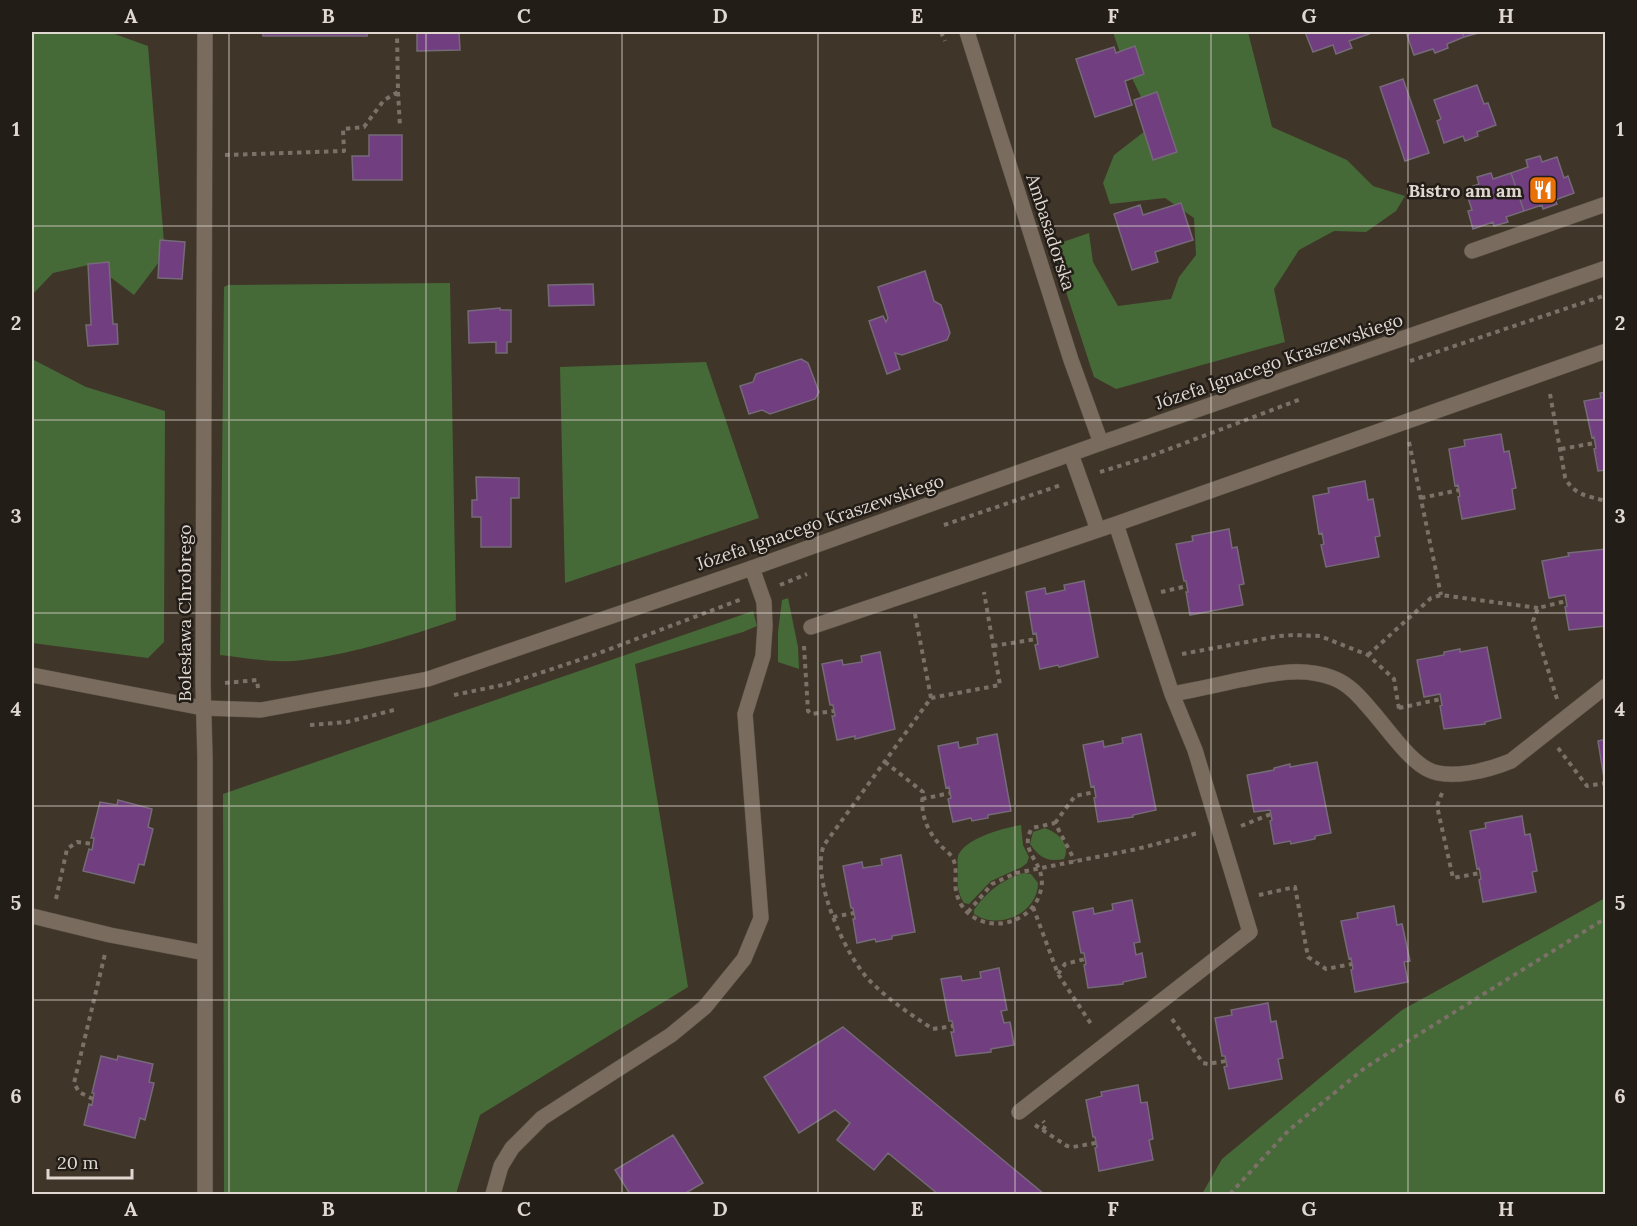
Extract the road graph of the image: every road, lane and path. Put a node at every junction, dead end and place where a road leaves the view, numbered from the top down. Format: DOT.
graph roads {
  1 [pos="205,32"];
  2 [pos="397,32"];
  3 [pos="967,32"];
  4 [pos="398,92"];
  5 [pos="400,127"];
  6 [pos="205,156"];
  7 [pos="1604,208"];
  8 [pos="1472,251"];
  9 [pos="1605,268"];
  10 [pos="1605,351"];
  11 [pos="1548,383"];
  12 [pos="1407,432"];
  13 [pos="1101,443"];
  14 [pos="1595,443"];
  15 [pos="1562,449"];
  16 [pos="1071,454"];
  17 [pos="1459,490"];
  18 [pos="1421,498"];
  19 [pos="1605,501"];
  20 [pos="1116,524"];
  21 [pos="1098,530"];
  22 [pos="752,567"];
  23 [pos="982,582"];
  24 [pos="1187,586"];
  25 [pos="1152,594"];
  26 [pos="1442,595"];
  27 [pos="1566,601"];
  28 [pos="913,606"];
  29 [pos="1538,608"];
  30 [pos="811,627"];
  31 [pos="1037,639"];
  32 [pos="810,643"];
  33 [pos="993,646"];
  34 [pos="1179,654"];
  35 [pos="1368,656"];
  36 [pos="32,675"];
  37 [pos="1605,686"];
  38 [pos="1172,694"];
  39 [pos="931,698"];
  40 [pos="1441,699"];
  41 [pos="203,708"];
  42 [pos="1399,708"];
  43 [pos="1559,708"];
  44 [pos="834,711"];
  45 [pos="1395,715"];
  46 [pos="1555,744"];
  47 [pos="885,762"];
  48 [pos="1605,783"];
  49 [pos="1443,786"];
  50 [pos="1095,792"];
  51 [pos="950,793"];
  52 [pos="922,799"];
  53 [pos="1271,814"];
  54 [pos="1055,823"];
  55 [pos="1219,827"];
  56 [pos="1239,828"];
  57 [pos="93,844"];
  58 [pos="1075,861"];
  59 [pos="1039,868"];
  60 [pos="1480,873"];
  61 [pos="1258,895"];
  62 [pos="1032,907"];
  63 [pos="968,912"];
  64 [pos="854,913"];
  65 [pos="32,916"];
  66 [pos="833,917"];
  67 [pos="1605,918"];
  68 [pos="51,921"];
  69 [pos="110,936"];
  70 [pos="205,953"];
  71 [pos="1085,959"];
  72 [pos="1352,964"];
  73 [pos="1058,975"];
  74 [pos="1171,1017"];
  75 [pos="952,1026"];
  76 [pos="1106,1045"];
  77 [pos="1226,1061"];
  78 [pos="93,1099"];
  79 [pos="1019,1112"];
  80 [pos="1096,1143"];
  81 [pos="205,1194"];
  82 [pos="493,1194"];
  83 [pos="1230,1194"];
  1 -- 6 [label="street, Bolesława Chrobrego"];
  2 -- 4 [label="path"];
  3 -- 13 [label="street, Ambasadorska"];
  4 -- 5 [label="path"];
  4 -- 6 [label="path"];
  6 -- 41 [label="street, Bolesława Chrobrego"];
  7 -- 8 [label="street"];
  9 -- 13 [label="street, Józefa Ignacego Kraszewskiego"];
  10 -- 20 [label="street"];
  11 -- 15 [label="path"];
  12 -- 18 [label="path"];
  13 -- 16 [label="street, Józefa Ignacego Kraszewskiego"];
  14 -- 15 [label="path"];
  15 -- 19 [label="path"];
  16 -- 21 [label="street"];
  16 -- 22 [label="street, Józefa Ignacego Kraszewskiego"];
  17 -- 18 [label="path"];
  18 -- 26 [label="path"];
  20 -- 21 [label="street"];
  20 -- 38 [label="street"];
  21 -- 30 [label="street"];
  22 -- 41 [label="street, Józefa Ignacego Kraszewskiego"];
  22 -- 82 [label="street"];
  23 -- 33 [label="path"];
  24 -- 25 [label="path"];
  26 -- 29 [label="path"];
  26 -- 35 [label="path"];
  27 -- 29 [label="path"];
  28 -- 39 [label="path"];
  29 -- 43 [label="path"];
  31 -- 33 [label="path"];
  32 -- 44 [label="path"];
  33 -- 39 [label="path"];
  34 -- 35 [label="path"];
  35 -- 42 [label="path"];
  36 -- 41 [label="street, Józefa Ignacego Kraszewskiego"];
  37 -- 38 [label="street"];
  38 -- 55 [label="street"];
  39 -- 47 [label="path"];
  40 -- 42 [label="path"];
  41 -- 70 [label="street, Bolesława Chrobrego"];
  42 -- 45 [label="path"];
  46 -- 48 [label="path"];
  47 -- 52 [label="path"];
  47 -- 66 [label="path"];
  49 -- 60 [label="path"];
  50 -- 54 [label="path"];
  51 -- 52 [label="path"];
  52 -- 63 [label="path"];
  53 -- 56 [label="path"];
  54 -- 58 [label="path"];
  54 -- 59 [label="path"];
  55 -- 58 [label="path"];
  55 -- 76 [label="street"];
  57 -- 68 [label="path"];
  58 -- 59 [label="path"];
  59 -- 62 [label="path"];
  59 -- 63 [label="path"];
  61 -- 72 [label="path"];
  62 -- 63 [label="path"];
  62 -- 73 [label="path"];
  64 -- 66 [label="path"];
  65 -- 68 [label="street"];
  66 -- 75 [label="path"];
  67 -- 83 [label="path"];
  68 -- 69 [label="street"];
  69 -- 70 [label="street"];
  69 -- 78 [label="path"];
  70 -- 81 [label="street, Bolesława Chrobrego"];
  71 -- 73 [label="path"];
  73 -- 76 [label="path"];
  74 -- 77 [label="path"];
  76 -- 79 [label="street"];
  79 -- 80 [label="path"];
}
